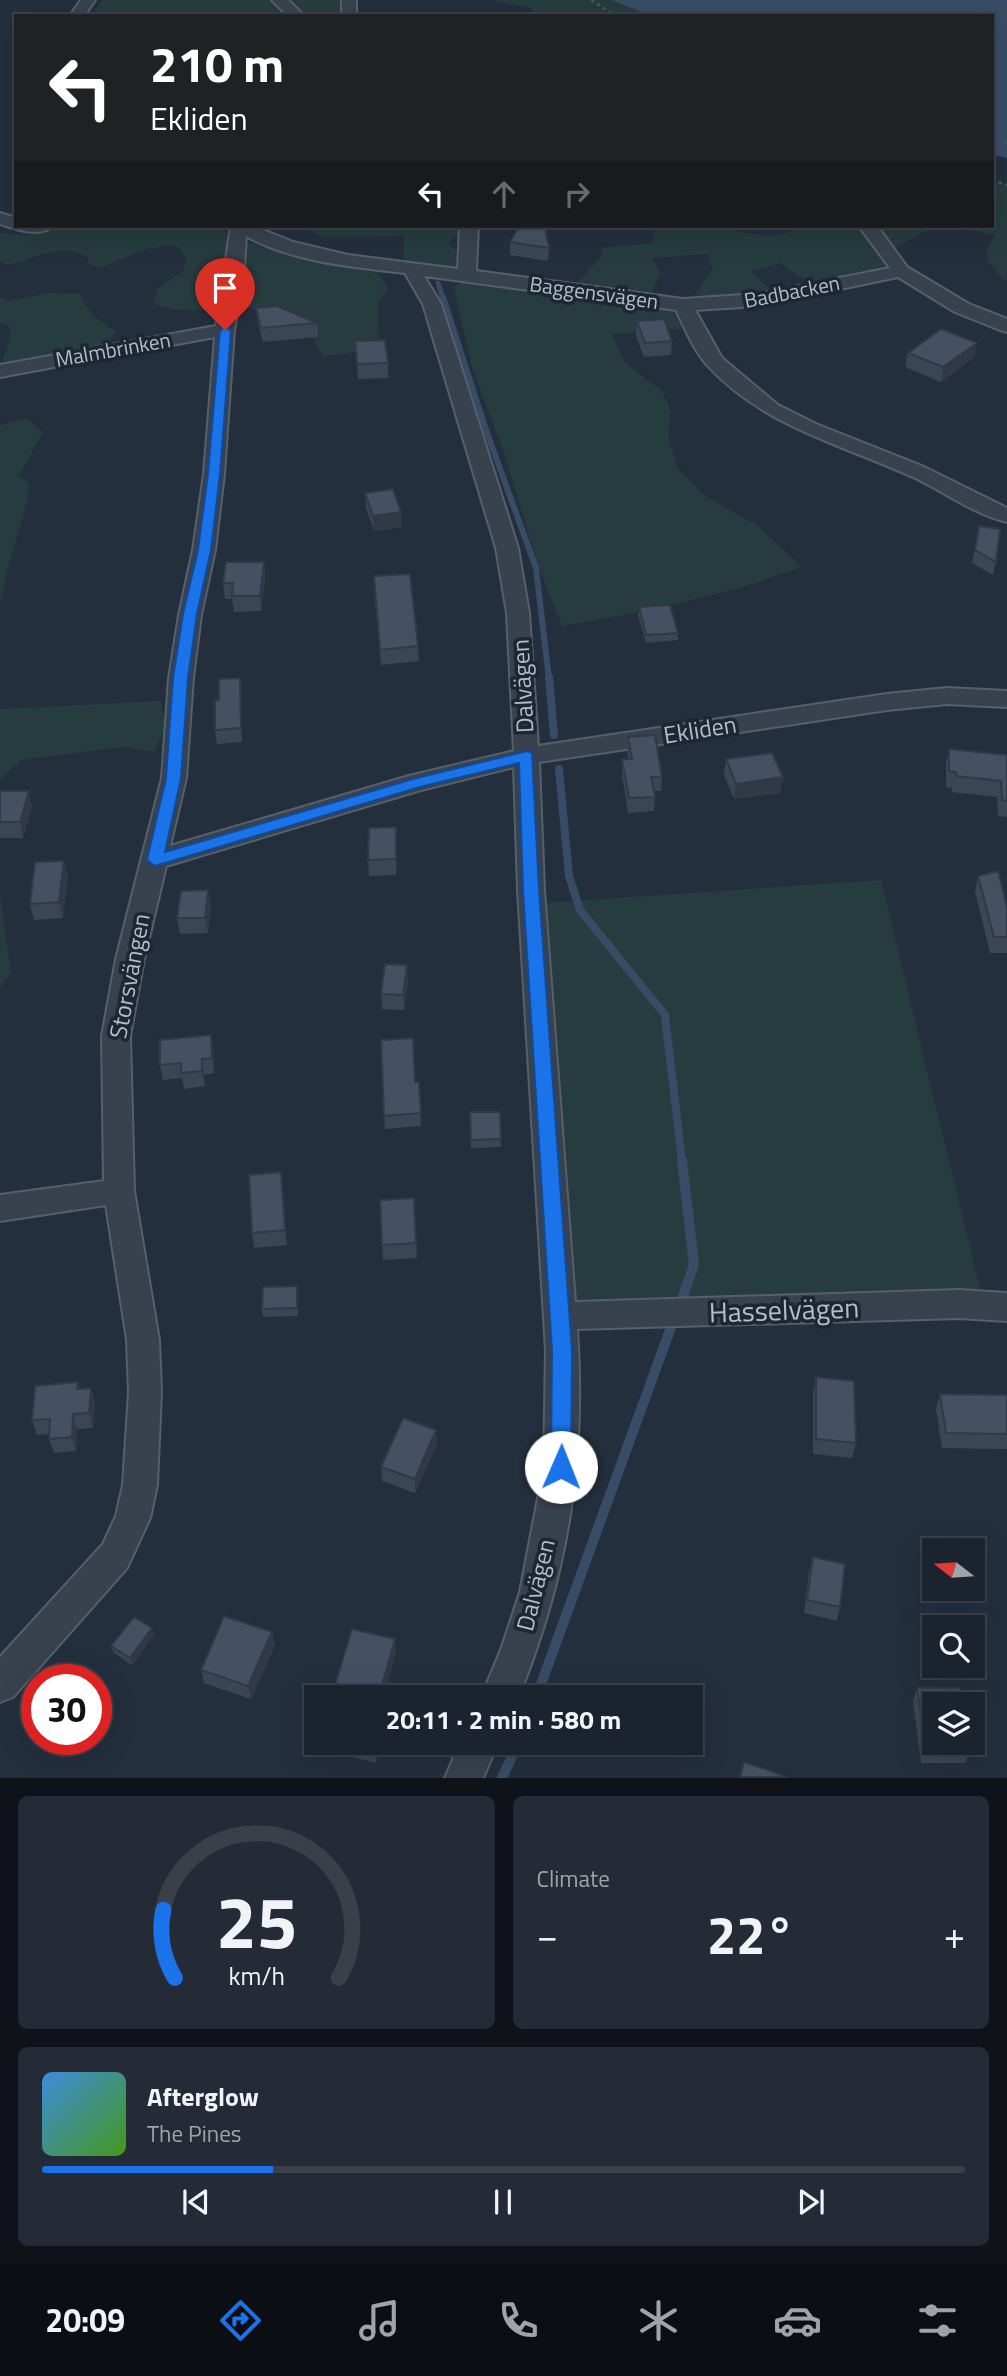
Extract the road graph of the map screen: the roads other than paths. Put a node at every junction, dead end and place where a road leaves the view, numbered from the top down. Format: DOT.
graph roads {
  1 [pos="279,0"];
  2 [pos="295,14"];
  3 [pos="240,228"];
  4 [pos="244,228"];
  5 [pos="469,228"];
  6 [pos="869,228"];
  7 [pos="412,270"];
  8 [pos="901,271"];
  9 [pos="466,275"];
  10 [pos="682,305"];
  11 [pos="1007,326"];
  12 [pos="225,330"];
  13 [pos="0,371"];
  14 [pos="1007,516"];
  15 [pos="1007,699"];
  16 [pos="527,756"];
  17 [pos="155,860"];
  18 [pos="119,1191"];
  19 [pos="0,1208"];
  20 [pos="1007,1307"];
  21 [pos="560,1316"];
  22 [pos="0,1684"];
  23 [pos="504,1685"];
  24 [pos="474,1755"];
  25 [pos="464,1777"];
  1 -- 2 [label="street"];
  3 -- 12 [label="street, Storsvängen"];
  4 -- 7 [label="street, Baggensvägen"];
  5 -- 9 [label="street"];
  6 -- 8 [label="street"];
  7 -- 9 [label="street, Baggensvägen"];
  7 -- 16 [label="street, Dalvägen"];
  8 -- 10 [label="street, Badbacken"];
  8 -- 11 [label="street"];
  9 -- 10 [label="street, Baggensvägen"];
  10 -- 14 [label="street, Baggensvägen"];
  12 -- 13 [label="street, Malmbrinken"];
  12 -- 17 [label="street, Storsvängen"];
  15 -- 16 [label="street, Ekliden"];
  16 -- 17 [label="street, Ekliden"];
  16 -- 21 [label="street, Dalvägen"];
  17 -- 18 [label="street, Storsvängen"];
  18 -- 19 [label="street"];
  18 -- 22 [label="street, Storsvängen"];
  20 -- 21 [label="street, Hasselvägen"];
  21 -- 23 [label="street, Dalvägen"];
  24 -- 25 [label="street"];
}
